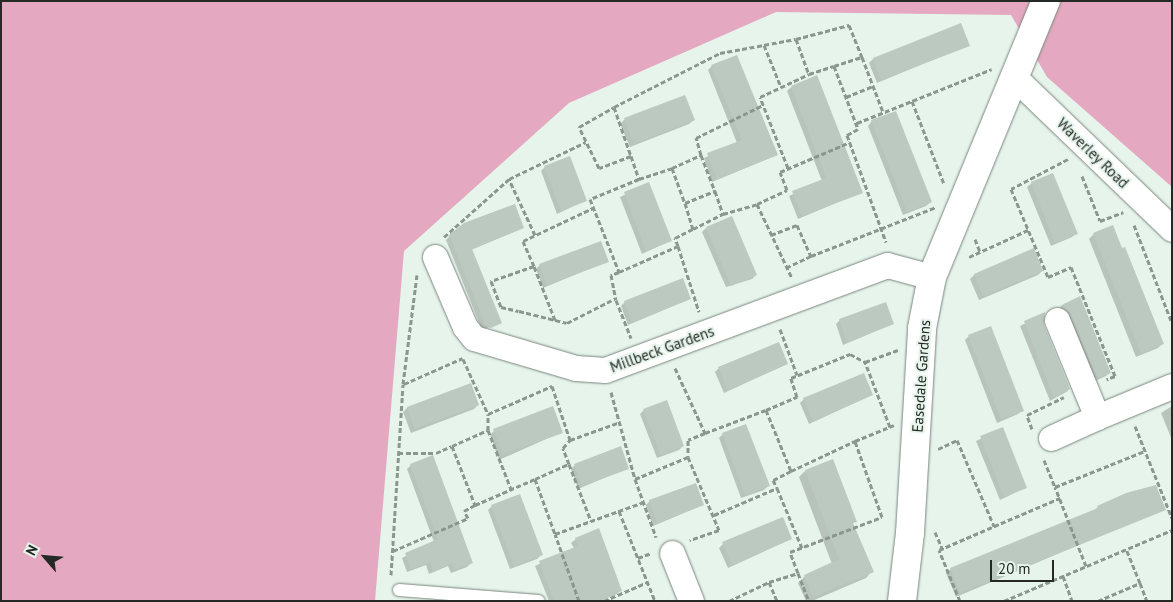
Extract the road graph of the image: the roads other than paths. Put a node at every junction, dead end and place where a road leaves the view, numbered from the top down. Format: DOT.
graph roads {
  1 [pos="1046,1"];
  2 [pos="1019,67"];
  3 [pos="1172,229"];
  4 [pos="427,262"];
  5 [pos="932,277"];
  6 [pos="1057,320"];
  7 [pos="1172,386"];
  8 [pos="1097,417"];
  9 [pos="1043,437"];
  10 [pos="672,550"];
  11 [pos="399,590"];
  12 [pos="539,601"];
  13 [pos="691,601"];
  14 [pos="902,601"];
  1 -- 2 [label="street, Easedale Gardens"];
  2 -- 3 [label="street, Waverley Road"];
  2 -- 5 [label="street, Easedale Gardens"];
  4 -- 5 [label="street, Millbeck Gardens"];
  5 -- 14 [label="street, Easedale Gardens"];
  6 -- 8 [label="street"];
  7 -- 8 [label="street"];
  8 -- 9 [label="street"];
  10 -- 13 [label="street"];
  11 -- 12 [label="lane"];
}
